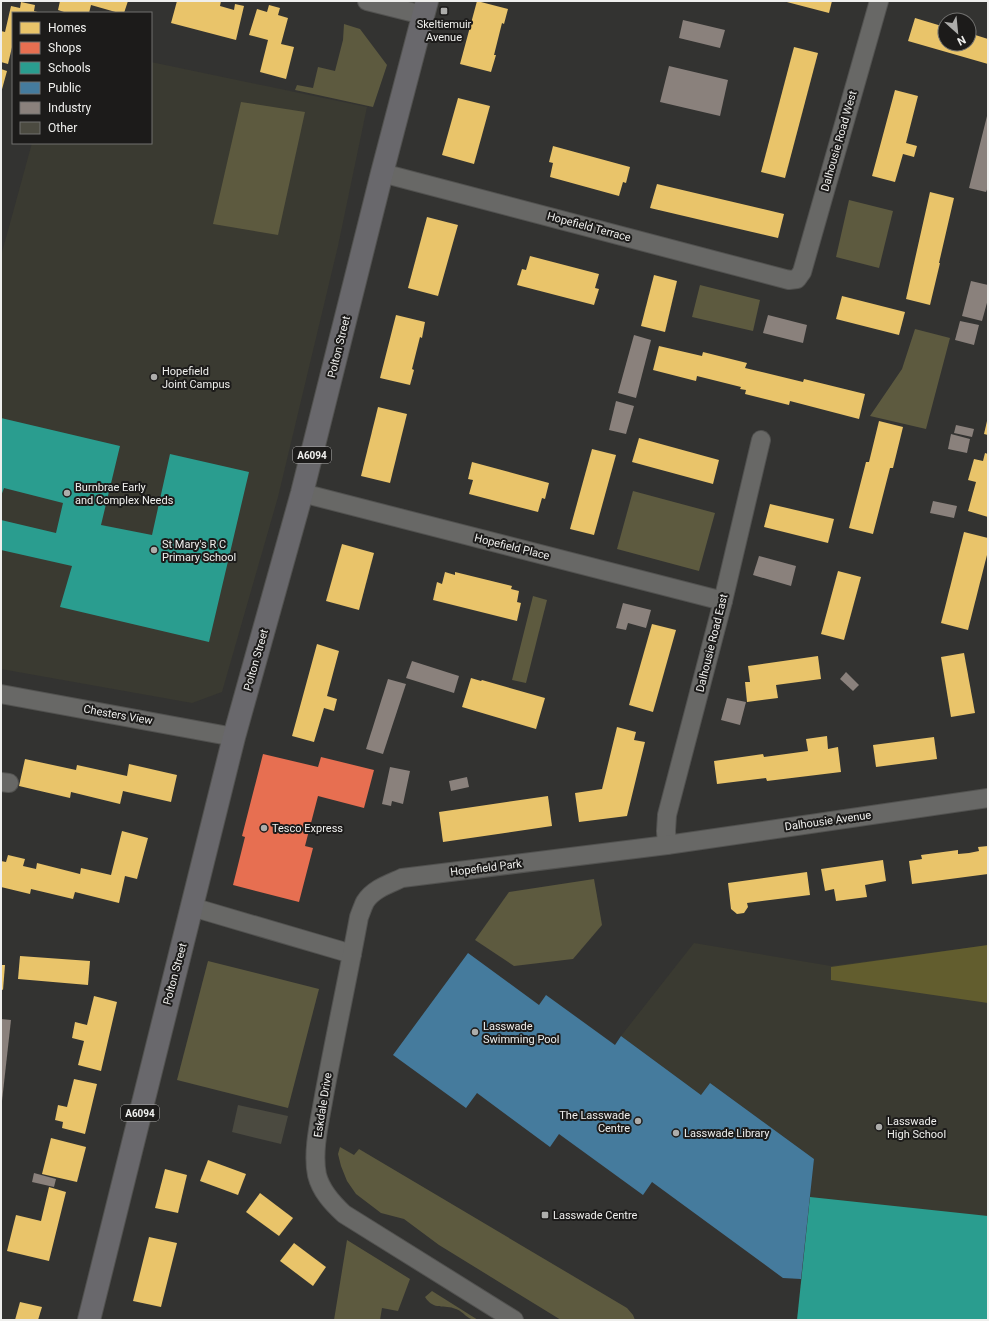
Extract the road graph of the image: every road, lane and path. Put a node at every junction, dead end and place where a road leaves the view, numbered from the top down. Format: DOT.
graph roads {
  1 [pos="368,1"];
  2 [pos="879,1"];
  3 [pos="425,8"];
  4 [pos="382,173"];
  5 [pos="797,279"];
  6 [pos="761,440"];
  7 [pos="302,493"];
  8 [pos="723,601"];
  9 [pos="1,694"];
  10 [pos="234,737"];
  11 [pos="988,798"];
  12 [pos="667,845"];
  13 [pos="192,907"];
  14 [pos="352,954"];
  15 [pos="89,1320"];
  16 [pos="514,1320"];
  1 -- 3 [label="street"];
  2 -- 5 [label="street, Dalhousie Road West"];
  3 -- 4 [label="main road, Polton Street / A6094"];
  4 -- 5 [label="street, Hopefield Terrace"];
  4 -- 7 [label="main road, Polton Street / A6094"];
  6 -- 8 [label="street, Dalhousie Road East"];
  7 -- 8 [label="street, Hopefield Place"];
  7 -- 10 [label="main road, Polton Street / A6094"];
  8 -- 12 [label="street, Dalhousie Road East"];
  9 -- 10 [label="street, Chesters View"];
  10 -- 13 [label="main road, Polton Street / A6094"];
  11 -- 12 [label="street, Dalhousie Avenue"];
  12 -- 14 [label="street, Hopefield Park"];
  13 -- 14 [label="street"];
  13 -- 15 [label="main road, Polton Street / A6094"];
  14 -- 16 [label="street, Eskdale Drive"];
}
